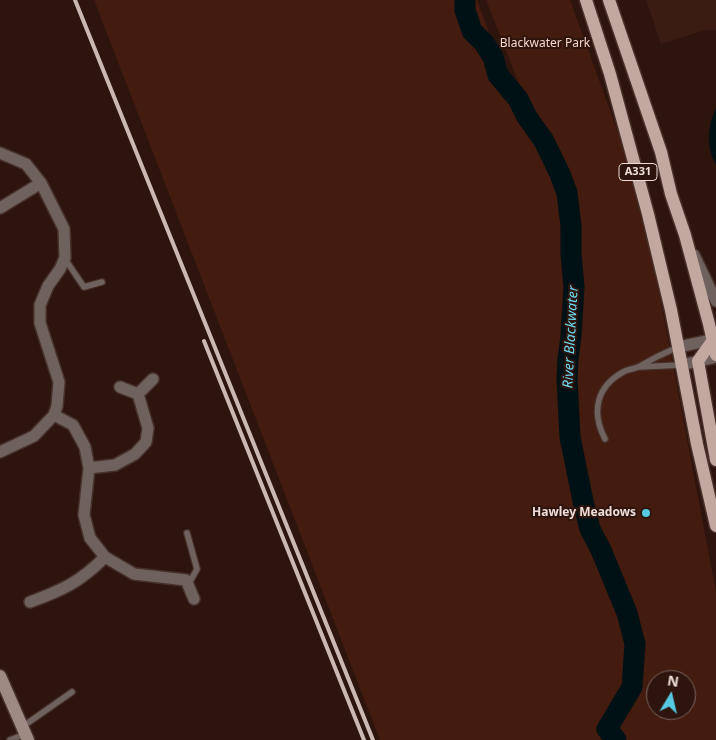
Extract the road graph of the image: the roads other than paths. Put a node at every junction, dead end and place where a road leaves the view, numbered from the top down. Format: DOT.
graph roads {
  1 [pos="586,0"];
  2 [pos="609,0"];
  3 [pos="0,153"];
  4 [pos="41,183"];
  5 [pos="0,208"];
  6 [pos="685,235"];
  7 [pos="65,258"];
  8 [pos="102,282"];
  9 [pos="716,302"];
  10 [pos="714,339"];
  11 [pos="678,347"];
  12 [pos="716,356"];
  13 [pos="698,361"];
  14 [pos="682,365"];
  15 [pos="638,367"];
  16 [pos="153,379"];
  17 [pos="120,387"];
  18 [pos="138,394"];
  19 [pos="54,415"];
  20 [pos="605,440"];
  21 [pos="0,452"];
  22 [pos="716,460"];
  23 [pos="89,468"];
  24 [pos="716,526"];
  25 [pos="187,532"];
  26 [pos="105,557"];
  27 [pos="186,580"];
  28 [pos="194,599"];
  29 [pos="30,602"];
  30 [pos="0,676"];
  31 [pos="72,692"];
  32 [pos="25,734"];
  33 [pos="10,740"];
  1 -- 11 [label="main road, A331"];
  2 -- 6 [label="main road, A331"];
  3 -- 4 [label="street"];
  4 -- 5 [label="street"];
  4 -- 7 [label="street"];
  6 -- 9 [label="street"];
  6 -- 10 [label="main road, A331"];
  7 -- 8 [label="lane"];
  7 -- 19 [label="street"];
  10 -- 11 [label="street"];
  10 -- 12 [label="main road, A331"];
  10 -- 13 [label="main road"];
  11 -- 14 [label="main road, A331"];
  11 -- 15 [label="lane"];
  12 -- 13 [label="street"];
  13 -- 14 [label="street"];
  13 -- 22 [label="main road"];
  14 -- 15 [label="lane"];
  14 -- 24 [label="main road, A331"];
  15 -- 20 [label="lane"];
  16 -- 18 [label="street"];
  17 -- 18 [label="street"];
  18 -- 23 [label="street"];
  19 -- 21 [label="street"];
  19 -- 23 [label="street"];
  23 -- 26 [label="street"];
  25 -- 27 [label="lane"];
  26 -- 27 [label="street"];
  26 -- 29 [label="street"];
  27 -- 28 [label="street"];
  30 -- 32 [label="main road"];
  31 -- 32 [label="lane"];
  32 -- 33 [label="lane"];
}
